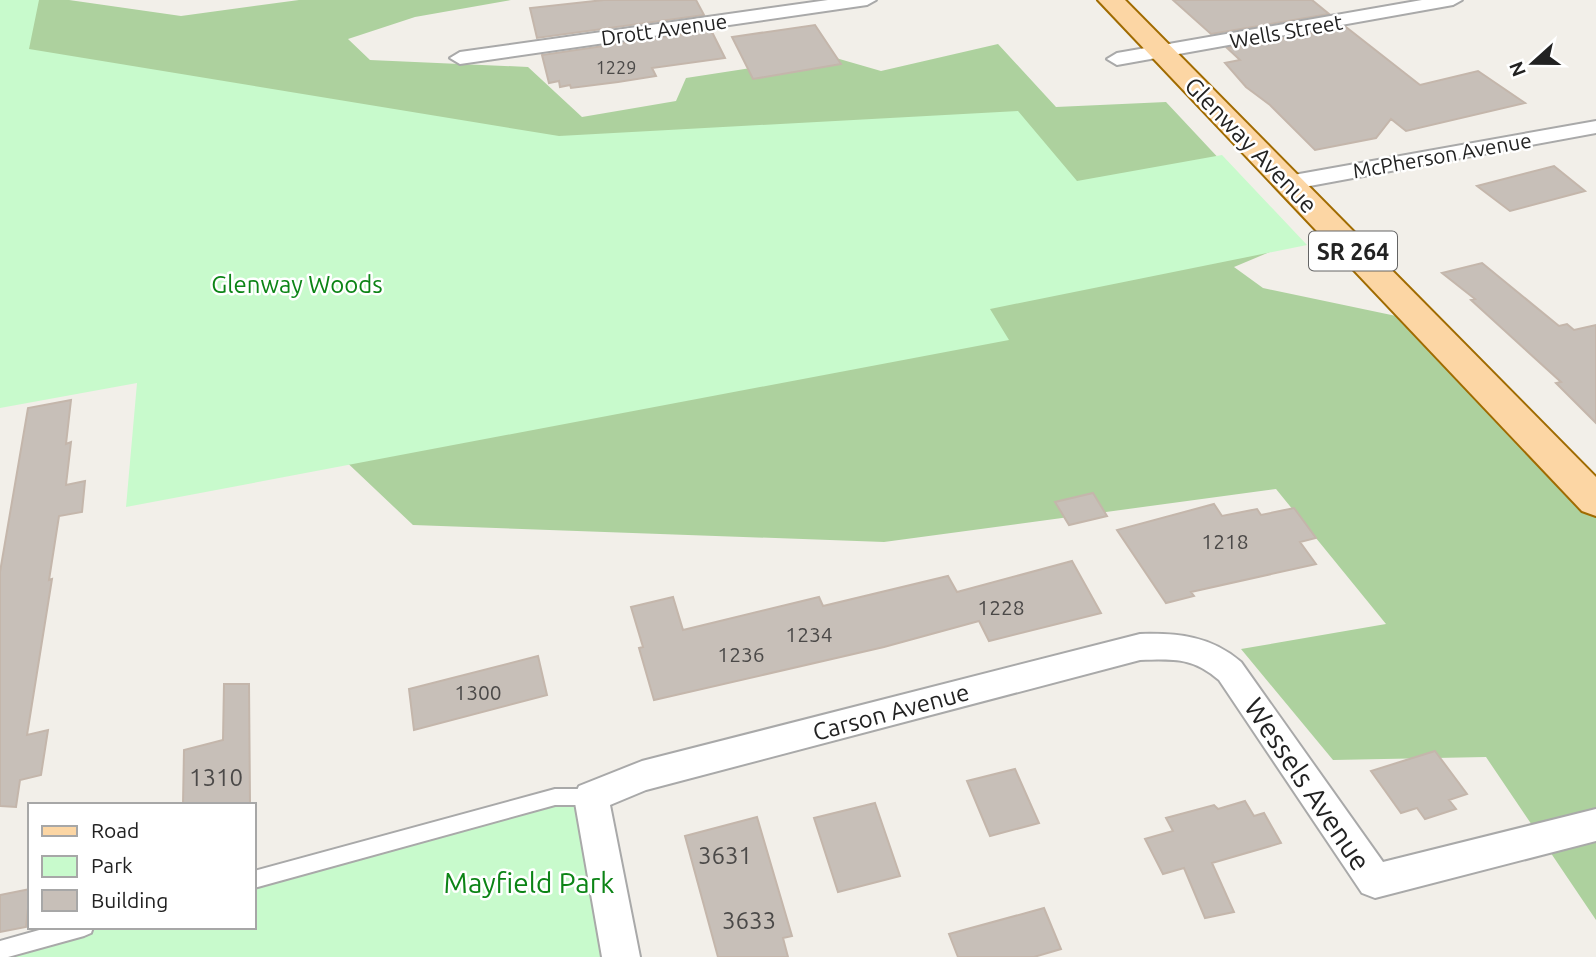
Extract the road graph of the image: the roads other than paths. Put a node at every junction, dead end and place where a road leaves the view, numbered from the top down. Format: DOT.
graph roads {
  1 [pos="867,0"];
  2 [pos="1111,0"];
  3 [pos="1453,0"];
  4 [pos="1163,52"];
  5 [pos="460,58"];
  6 [pos="1117,60"];
  7 [pos="1596,127"];
  8 [pos="1288,183"];
  9 [pos="1596,501"];
  10 [pos="1195,648"];
  11 [pos="591,797"];
  12 [pos="1596,825"];
  13 [pos="256,879"];
  14 [pos="77,929"];
  15 [pos="0,950"];
  16 [pos="621,957"];
  1 -- 5 [label="street, Drott Avenue"];
  2 -- 4 [label="main road, Glenway Avenue / SR 264"];
  3 -- 4 [label="street, Wells Street"];
  4 -- 6 [label="street, Wells Street"];
  4 -- 8 [label="main road, Glenway Avenue / SR 264"];
  7 -- 8 [label="street, McPherson Avenue"];
  8 -- 9 [label="main road, Glenway Avenue / SR 264"];
  10 -- 11 [label="street, Carson Avenue"];
  10 -- 12 [label="street, Wessels Avenue"];
  11 -- 13 [label="lane"];
  11 -- 16 [label="street"];
  14 -- 15 [label="lane"];
}
